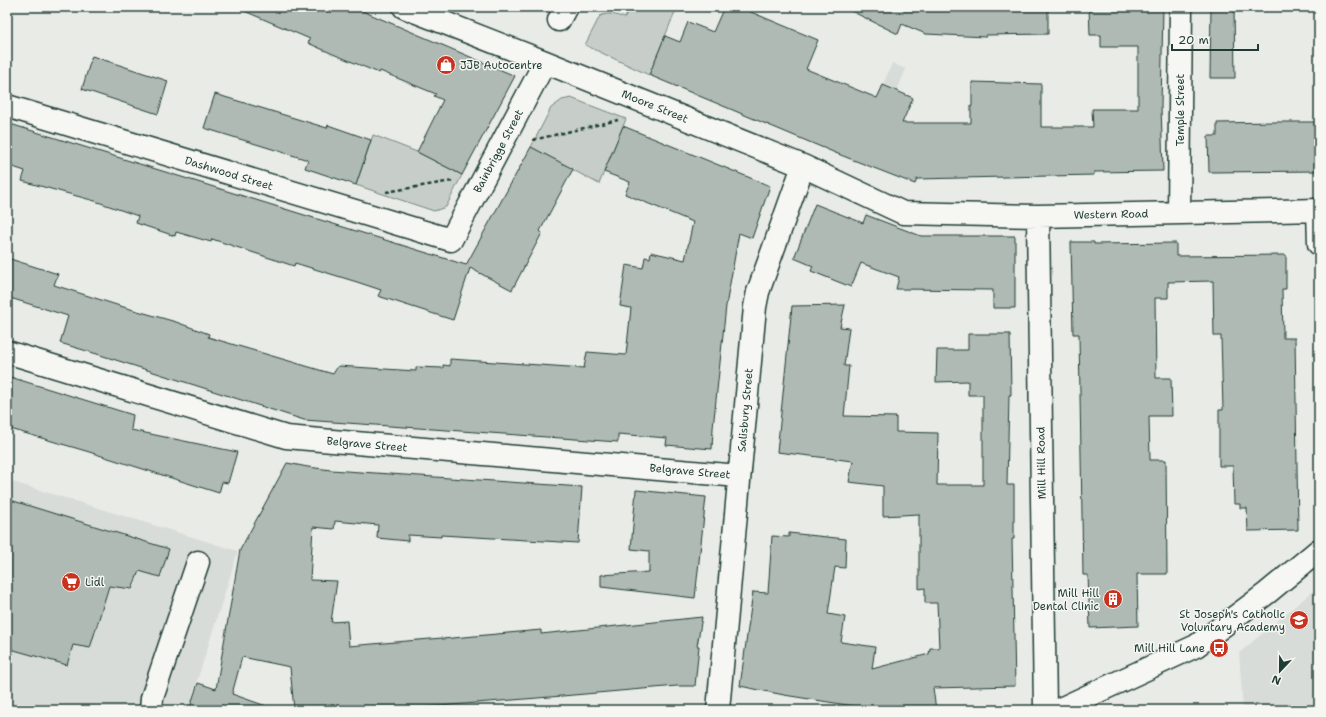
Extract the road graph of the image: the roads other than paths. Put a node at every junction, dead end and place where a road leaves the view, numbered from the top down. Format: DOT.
graph roads {
  1 [pos="404,7"];
  2 [pos="1181,7"];
  3 [pos="545,62"];
  4 [pos="7,106"];
  5 [pos="803,166"];
  6 [pos="1318,210"];
  7 [pos="903,213"];
  8 [pos="1179,213"];
  9 [pos="1038,216"];
  10 [pos="451,240"];
  11 [pos="1319,244"];
  12 [pos="7,352"];
  13 [pos="738,476"];
  14 [pos="1319,550"];
  15 [pos="198,562"];
  16 [pos="151,710"];
  17 [pos="718,710"];
  18 [pos="1044,710"];
  19 [pos="1058,710"];
  1 -- 3 [label="street, Moore Street"];
  2 -- 8 [label="street, Temple Street"];
  3 -- 5 [label="street, Moore Street"];
  3 -- 10 [label="street, Bainbrigge Street"];
  4 -- 10 [label="street, Dashwood Street"];
  5 -- 7 [label="street, Moore Street"];
  5 -- 13 [label="street, Salisbury Street"];
  6 -- 8 [label="street, Western Road"];
  6 -- 11 [label="street"];
  7 -- 9 [label="street, Western Road"];
  8 -- 9 [label="street, Western Road"];
  9 -- 18 [label="street, Mill Hill Road"];
  12 -- 13 [label="street, Belgrave Street"];
  13 -- 17 [label="street, Salisbury Street"];
  14 -- 19 [label="street"];
  15 -- 16 [label="street"];
}
